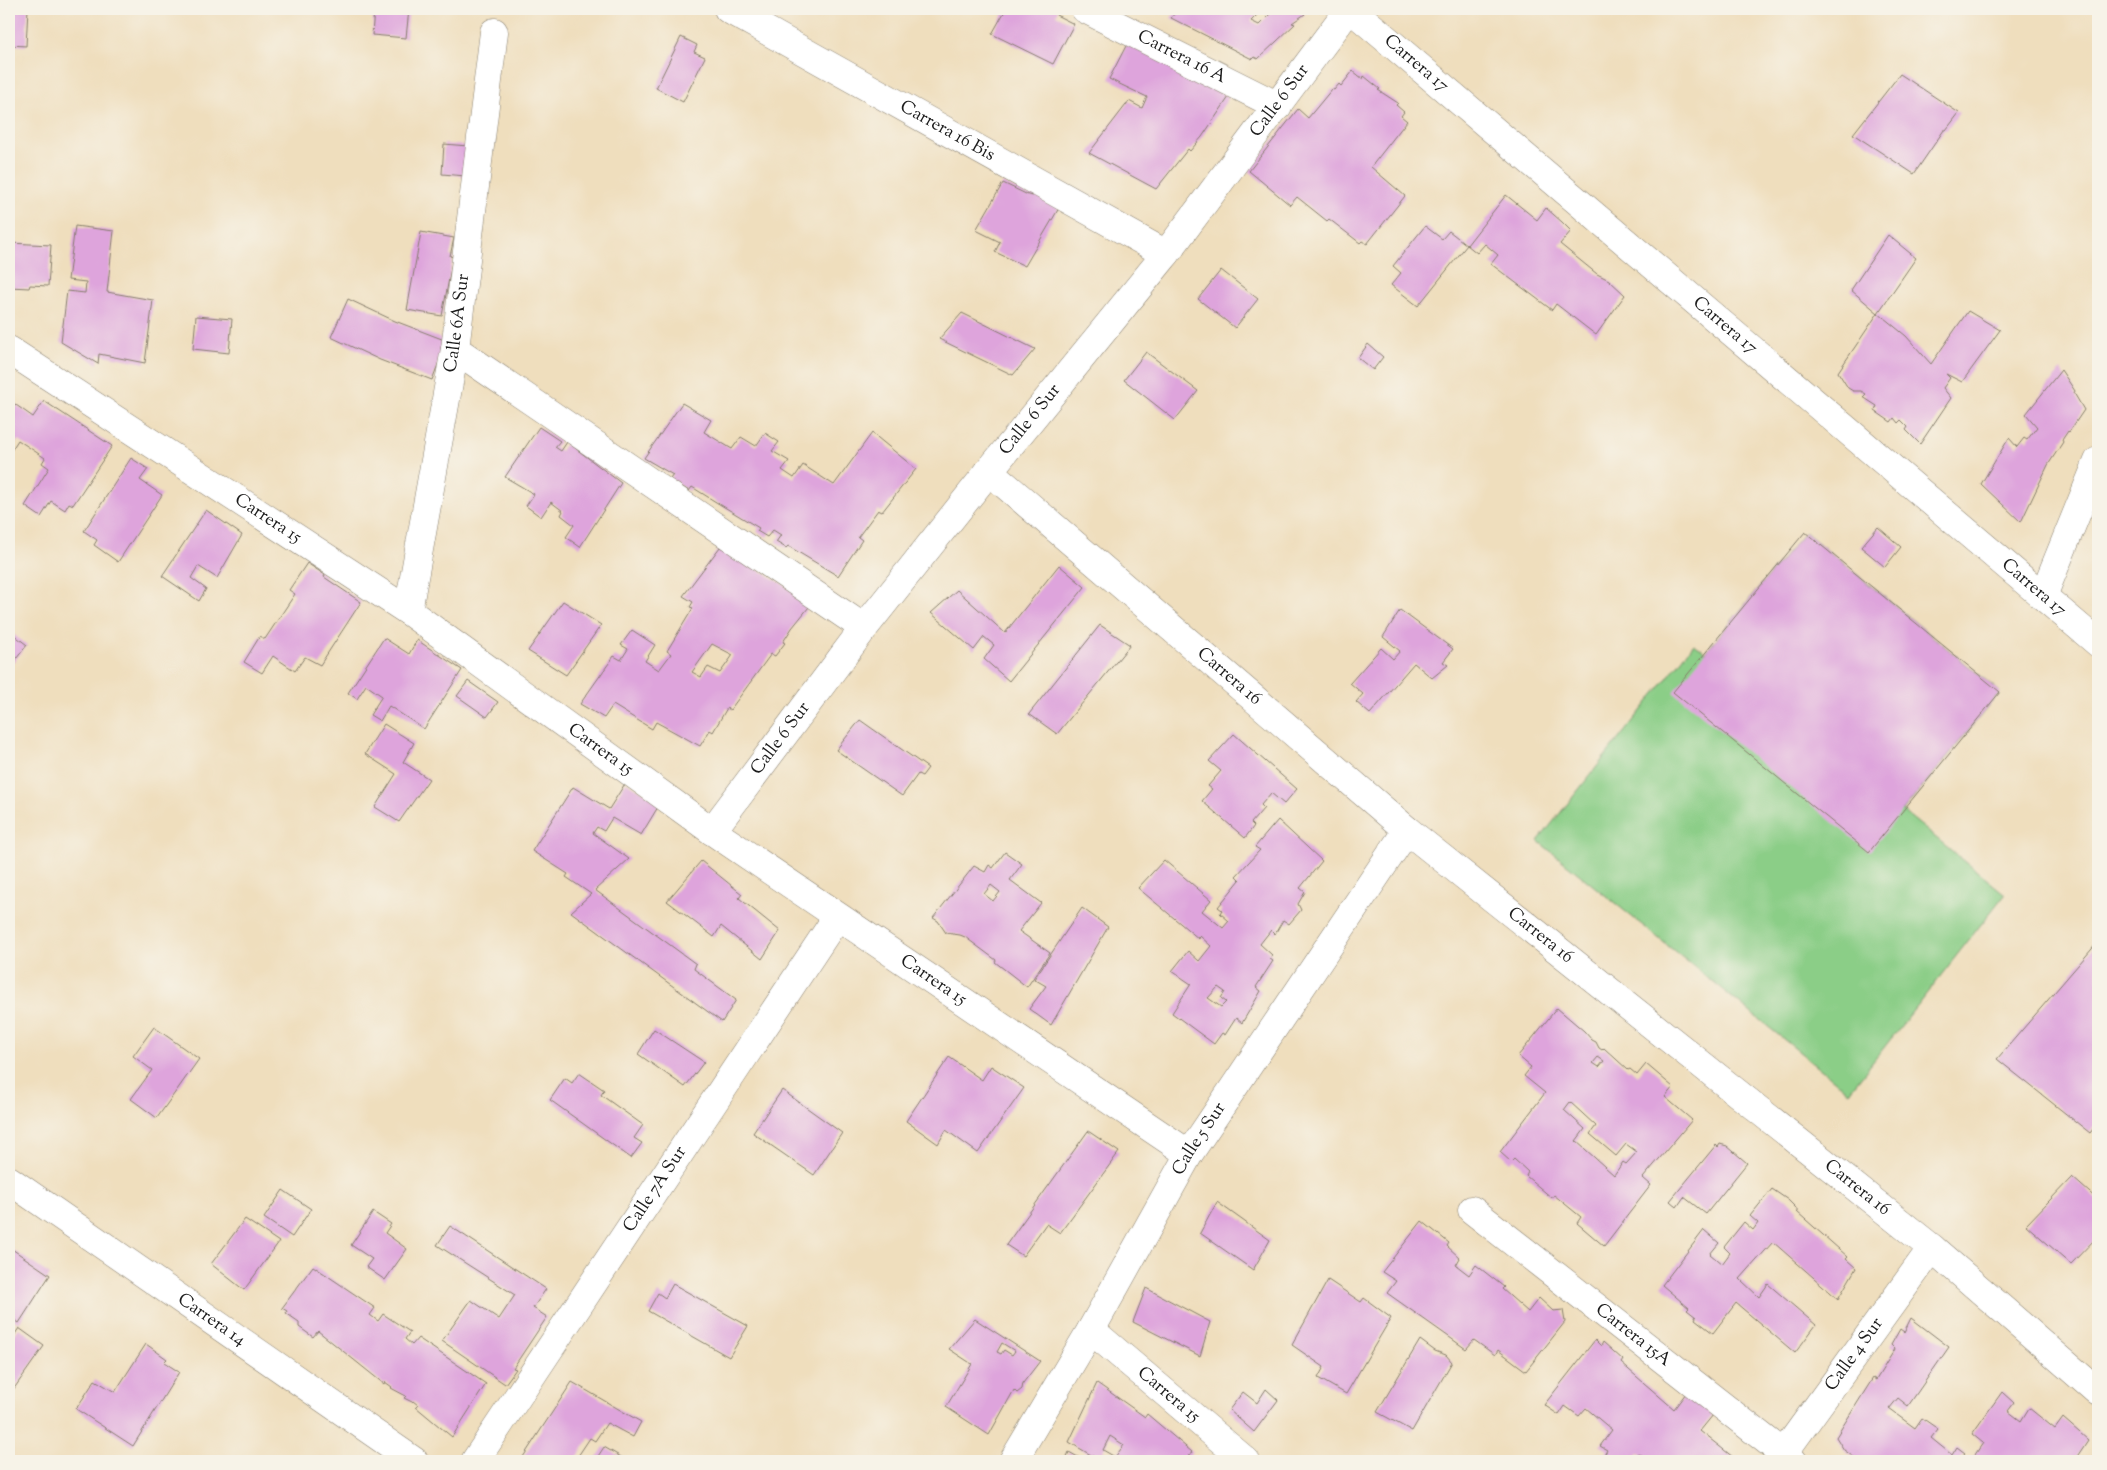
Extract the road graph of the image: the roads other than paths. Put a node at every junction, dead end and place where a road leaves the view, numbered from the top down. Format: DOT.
graph roads {
  1 [pos="728,9"];
  2 [pos="1085,9"];
  3 [pos="1350,9"];
  4 [pos="494,32"];
  5 [pos="1278,106"];
  6 [pos="1166,254"];
  7 [pos="455,349"];
  8 [pos="9,350"];
  9 [pos="2098,461"];
  10 [pos="989,471"];
  11 [pos="2042,596"];
  12 [pos="408,611"];
  13 [pos="864,628"];
  14 [pos="2098,643"];
  15 [pos="1407,830"];
  16 [pos="712,831"];
  17 [pos="837,917"];
  18 [pos="1189,1154"];
  19 [pos="9,1180"];
  20 [pos="1472,1210"];
  21 [pos="1932,1248"];
  22 [pos="1091,1330"];
  23 [pos="2098,1392"];
  24 [pos="1785,1459"];
  25 [pos="414,1461"];
  26 [pos="475,1461"];
  27 [pos="1013,1461"];
  28 [pos="1246,1461"];
  1 -- 6 [label="street, Carrera 16 Bis"];
  2 -- 5 [label="street, Carrera 16 A"];
  3 -- 5 [label="street, Calle 6 Sur"];
  3 -- 11 [label="street, Carrera 17"];
  4 -- 7 [label="street, Calle 6A Sur"];
  5 -- 6 [label="street, Calle 6 Sur"];
  6 -- 10 [label="street, Calle 6 Sur"];
  7 -- 12 [label="street, Calle 6A Sur"];
  7 -- 13 [label="street"];
  8 -- 12 [label="street, Carrera 15"];
  9 -- 11 [label="street"];
  10 -- 13 [label="street, Calle 6 Sur"];
  10 -- 15 [label="street, Carrera 16"];
  11 -- 14 [label="street, Carrera 17"];
  12 -- 16 [label="street, Carrera 15"];
  13 -- 16 [label="street, Calle 6 Sur"];
  15 -- 18 [label="street, Calle 5 Sur"];
  15 -- 21 [label="street, Carrera 16"];
  16 -- 17 [label="street, Carrera 15"];
  17 -- 18 [label="street, Carrera 15"];
  17 -- 26 [label="street, Calle 7A Sur"];
  18 -- 22 [label="street, Calle 5 Sur"];
  19 -- 25 [label="street, Carrera 14"];
  20 -- 24 [label="street, Carrera 15A"];
  21 -- 23 [label="street, Carrera 16"];
  21 -- 24 [label="street, Calle 4 Sur"];
  22 -- 27 [label="street, Calle 5 Sur"];
  22 -- 28 [label="street, Carrera 15"];
}
